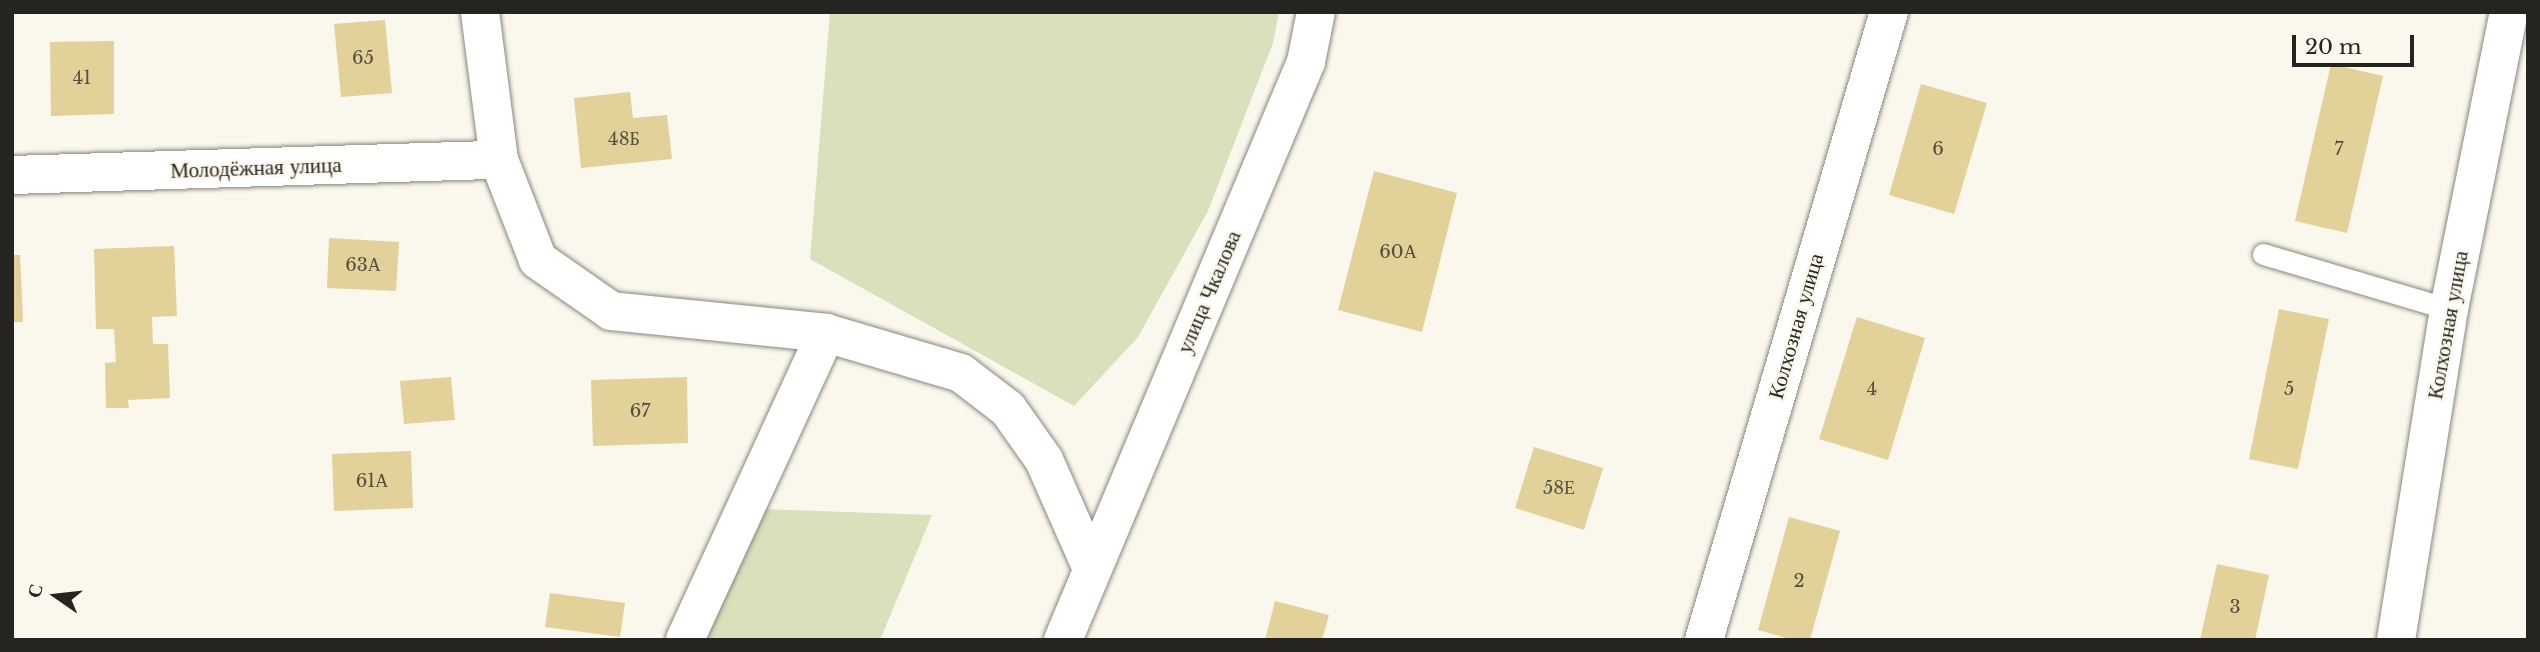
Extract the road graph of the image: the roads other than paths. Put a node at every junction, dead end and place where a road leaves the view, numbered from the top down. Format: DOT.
graph roads {
  1 [pos="480,12"];
  2 [pos="1316,12"];
  3 [pos="1889,12"];
  4 [pos="2509,12"];
  5 [pos="499,160"];
  6 [pos="12,175"];
  7 [pos="2263,254"];
  8 [pos="2449,309"];
  9 [pos="826,333"];
  10 [pos="1092,569"];
  11 [pos="685,640"];
  12 [pos="1063,640"];
  13 [pos="1704,640"];
  14 [pos="2396,640"];
  1 -- 5 [label="street"];
  2 -- 10 [label="street, улица Чкалова"];
  3 -- 13 [label="street, Колхозная улица"];
  4 -- 8 [label="street, Колхозная улица"];
  5 -- 6 [label="street, Молодёжная улица"];
  5 -- 9 [label="street"];
  7 -- 8 [label="lane"];
  8 -- 14 [label="street, Колхозная улица"];
  9 -- 10 [label="street"];
  9 -- 11 [label="street"];
  10 -- 12 [label="street, улица Чкалова"];
}
